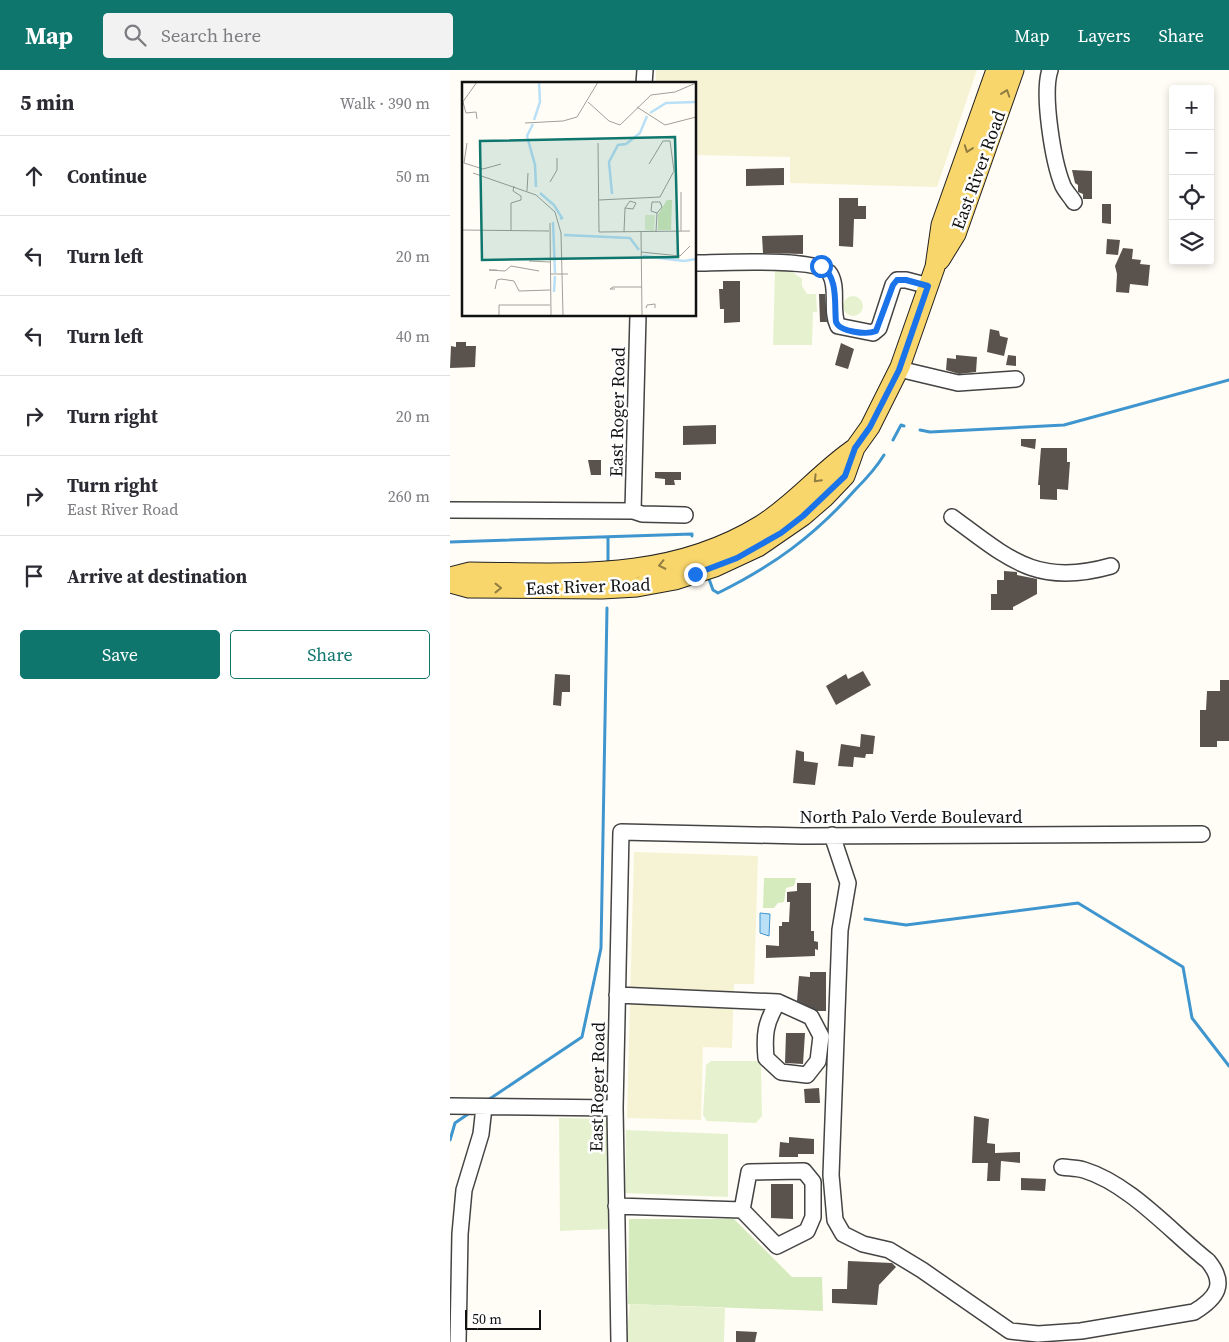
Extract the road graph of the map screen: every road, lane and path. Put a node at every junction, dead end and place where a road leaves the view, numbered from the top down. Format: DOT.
graph roads {
  1 [pos="996,70"];
  2 [pos="1014,70"];
  3 [pos="1050,70"];
  4 [pos="1074,202"];
  5 [pos="696,263"];
  6 [pos="935,267"];
  7 [pos="928,286"];
  8 [pos="638,316"];
  9 [pos="899,370"];
  10 [pos="1016,379"];
  11 [pos="855,448"];
  12 [pos="450,510"];
  13 [pos="633,511"];
  14 [pos="685,515"];
  15 [pos="952,517"];
  16 [pos="1111,566"];
  17 [pos="450,577"];
  18 [pos="450,583"];
  19 [pos="621,832"];
  20 [pos="1202,834"];
  21 [pos="832,835"];
  22 [pos="617,995"];
  23 [pos="778,1002"];
  24 [pos="450,1106"];
  25 [pos="484,1107"];
  26 [pos="614,1108"];
  27 [pos="1062,1167"];
  28 [pos="616,1206"];
  29 [pos="742,1210"];
  30 [pos="458,1342"];
  31 [pos="619,1342"];
  1 -- 6 [label="main road, East River Road, one-way"];
  6 -- 2 [label="main road, East River Road, one-way"];
  3 -- 4 [label="street"];
  5 -- 7 [label="street"];
  6 -- 7 [label="main road, East River Road"];
  7 -- 9 [label="main road, East River Road"];
  8 -- 13 [label="street, East Roger Road"];
  9 -- 10 [label="street"];
  9 -- 11 [label="main road, East River Road"];
  11 -- 17 [label="main road, East River Road, one-way"];
  18 -- 11 [label="main road, East River Road, one-way"];
  12 -- 13 [label="street"];
  13 -- 14 [label="street"];
  15 -- 16 [label="street"];
  19 -- 21 [label="street, North Palo Verde Boulevard"];
  19 -- 22 [label="street, East Roger Road"];
  20 -- 21 [label="street, North Palo Verde Boulevard"];
  21 -- 27 [label="street"];
  22 -- 23 [label="street"];
  22 -- 26 [label="street, East Roger Road"];
  23 -- 23 [label="street"];
  24 -- 25 [label="street"];
  25 -- 26 [label="street"];
  25 -- 30 [label="street"];
  26 -- 28 [label="street, East Roger Road"];
  28 -- 29 [label="street"];
  28 -- 31 [label="street, East Roger Road"];
  29 -- 29 [label="street"];
}
